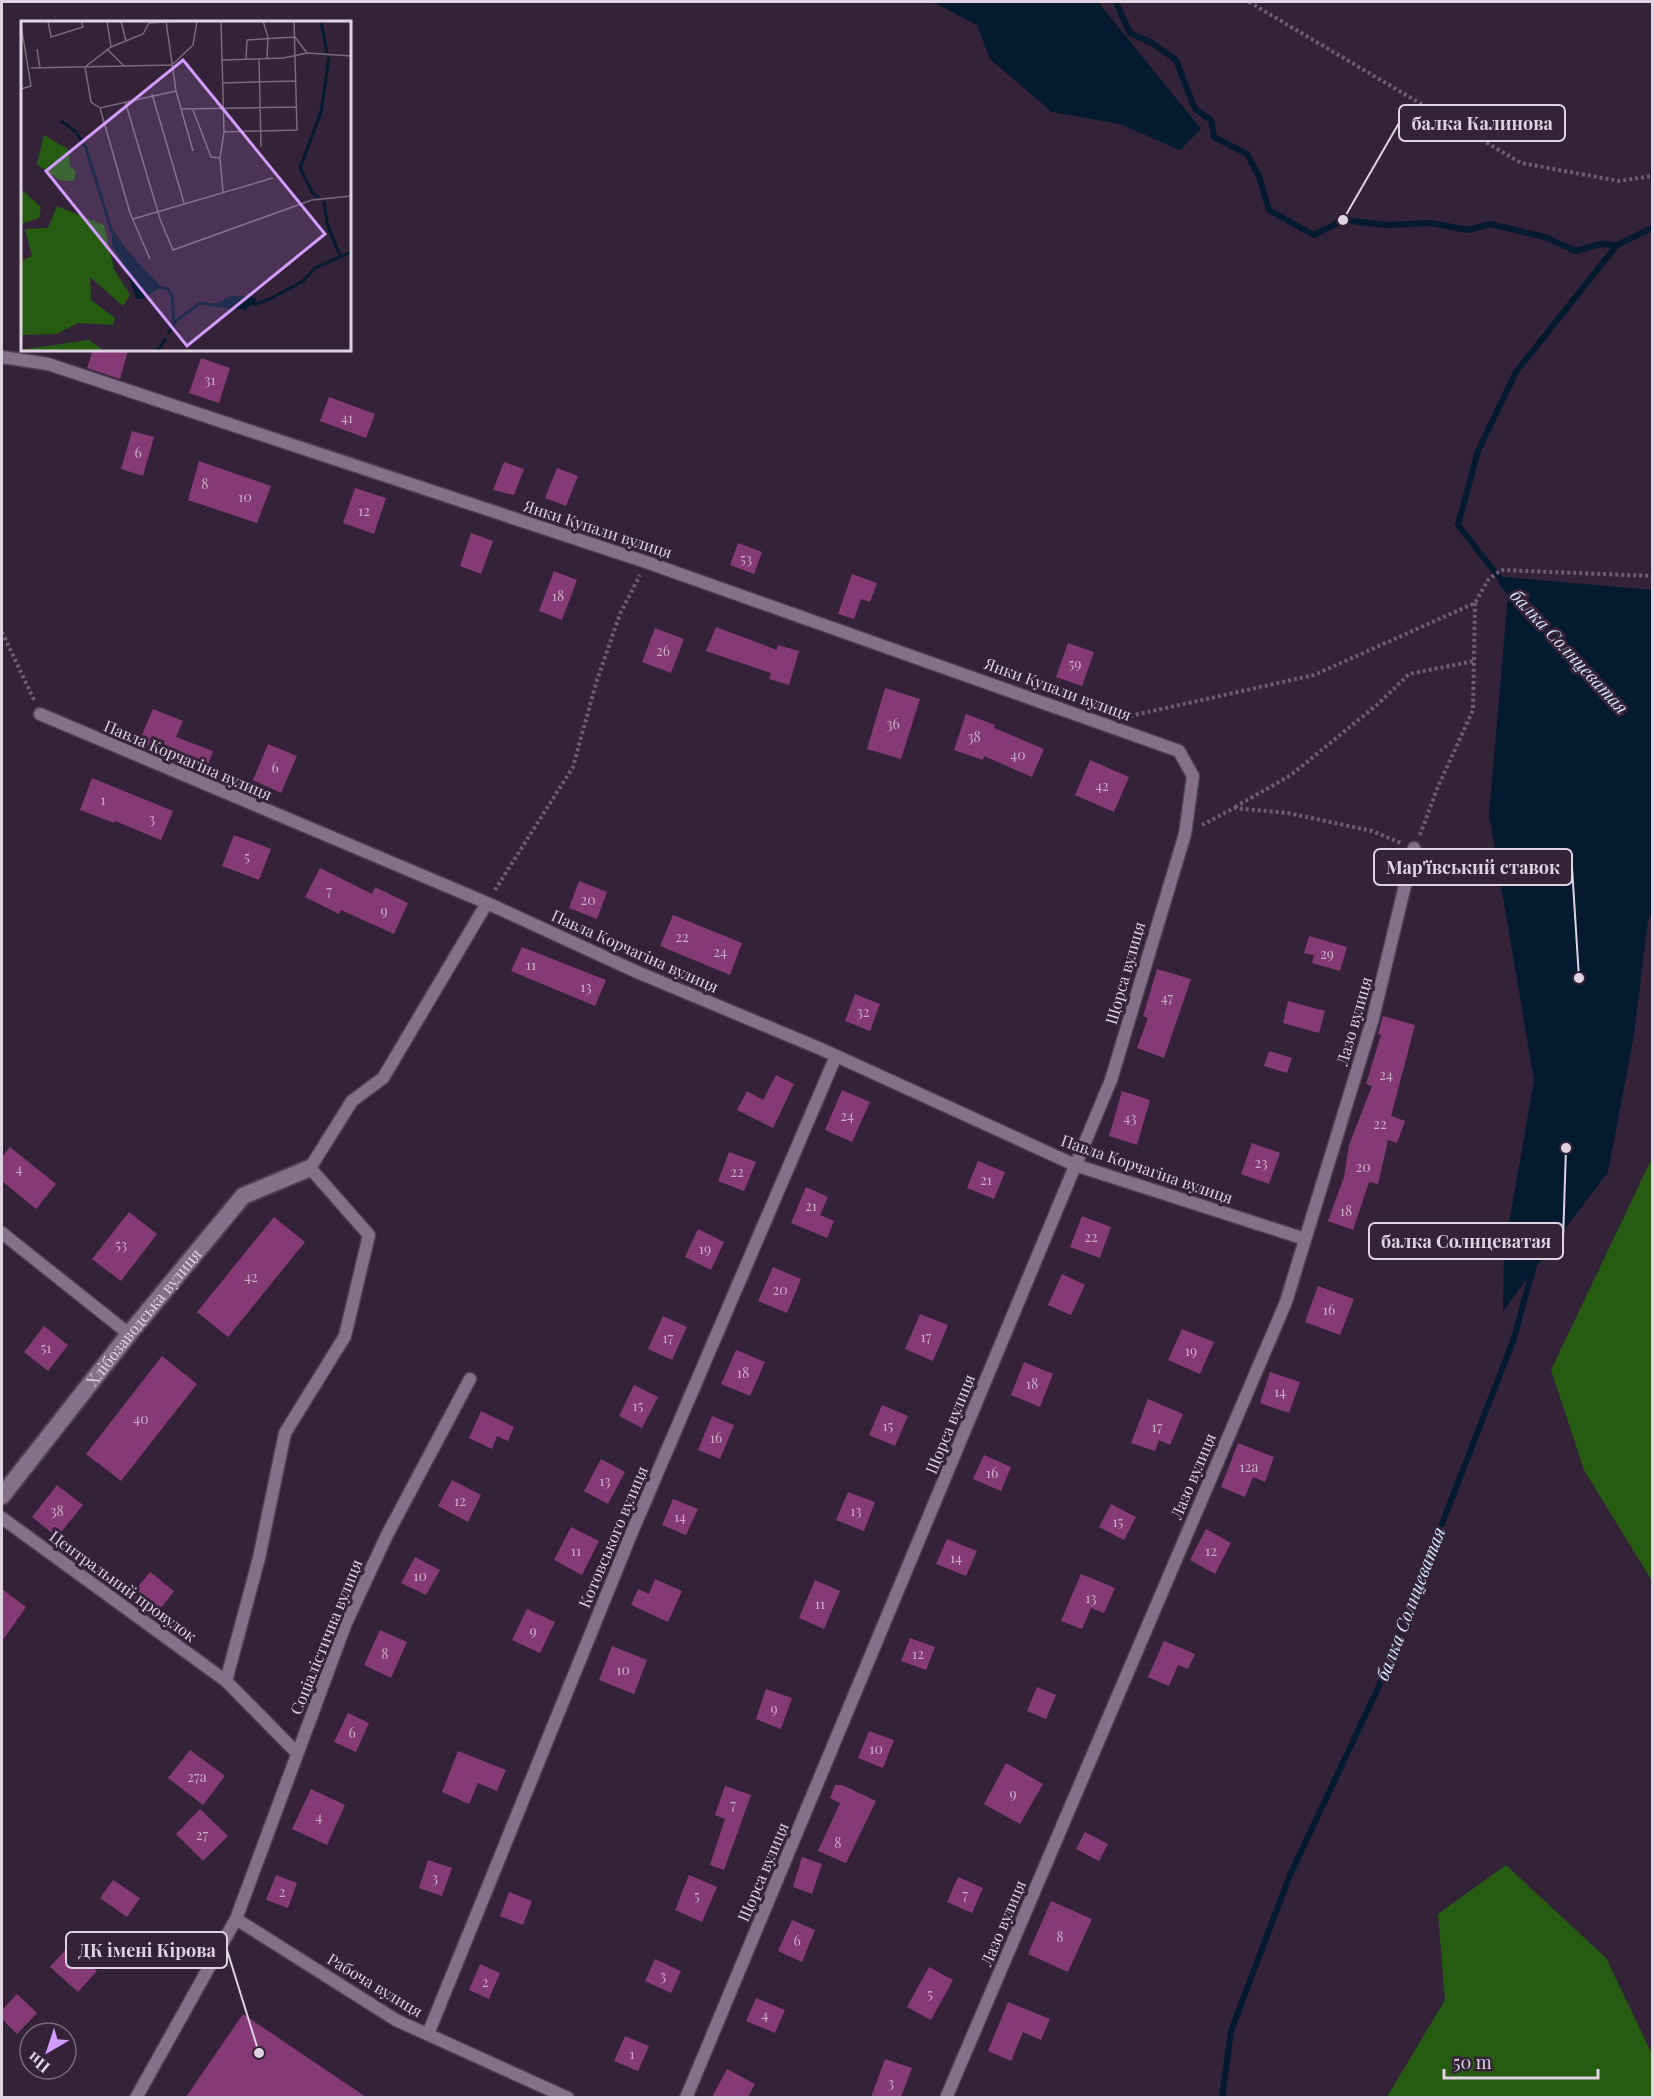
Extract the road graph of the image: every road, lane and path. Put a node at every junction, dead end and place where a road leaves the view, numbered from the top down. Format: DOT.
graph roads {
  1 [pos="1249,2"];
  2 [pos="1653,176"];
  3 [pos="2,357"];
  4 [pos="646,562"];
  5 [pos="1653,576"];
  6 [pos="1475,603"];
  7 [pos="2,632"];
  8 [pos="1474,661"];
  9 [pos="40,714"];
  10 [pos="1103,722"];
  11 [pos="1179,751"];
  12 [pos="1234,808"];
  13 [pos="1185,834"];
  14 [pos="1414,848"];
  15 [pos="487,903"];
  16 [pos="836,1056"];
  17 [pos="1076,1165"];
  18 [pos="310,1168"];
  19 [pos="2,1233"];
  20 [pos="1305,1239"];
  21 [pos="129,1334"];
  22 [pos="470,1379"];
  23 [pos="2,1496"];
  24 [pos="2,1518"];
  25 [pos="226,1681"];
  26 [pos="297,1753"];
  27 [pos="236,1919"];
  28 [pos="428,2034"];
  29 [pos="136,2097"];
  30 [pos="568,2097"];
  31 [pos="686,2097"];
  32 [pos="946,2097"];
  1 -- 2 [label="path"];
  3 -- 4 [label="lane, Янки Купали вулиця"];
  4 -- 10 [label="lane, Янки Купали вулиця"];
  4 -- 15 [label="path"];
  5 -- 6 [label="path"];
  6 -- 8 [label="path"];
  6 -- 10 [label="path"];
  7 -- 9 [label="path"];
  8 -- 12 [label="path"];
  8 -- 14 [label="path"];
  9 -- 15 [label="lane, Павла Корчагіна вулиця"];
  10 -- 11 [label="lane, Янки Купали вулиця"];
  11 -- 13 [label="lane, Щорса вулиця"];
  12 -- 13 [label="path"];
  12 -- 14 [label="path"];
  13 -- 17 [label="lane, Щорса вулиця"];
  14 -- 20 [label="lane, Лазо вулиця"];
  15 -- 16 [label="lane, Павла Корчагіна вулиця"];
  15 -- 18 [label="lane"];
  16 -- 17 [label="lane, Павла Корчагіна вулиця"];
  16 -- 28 [label="lane, Котовського вулиця"];
  17 -- 20 [label="lane, Павла Корчагіна вулиця"];
  17 -- 31 [label="lane, Щорса вулиця"];
  18 -- 21 [label="street, Хлібозаводська вулиця"];
  18 -- 25 [label="lane"];
  19 -- 21 [label="lane"];
  20 -- 32 [label="lane, Лазо вулиця"];
  21 -- 23 [label="street, Хлібозаводська вулиця"];
  22 -- 26 [label="lane, Соціалістична вулиця"];
  24 -- 25 [label="lane, Центральний провулок"];
  25 -- 26 [label="lane, Центральний провулок"];
  26 -- 27 [label="lane, Соціалістична вулиця"];
  27 -- 28 [label="lane, Рабоча вулиця"];
  27 -- 29 [label="lane, Соціалістична вулиця"];
  28 -- 30 [label="lane, Рабоча вулиця"];
}
